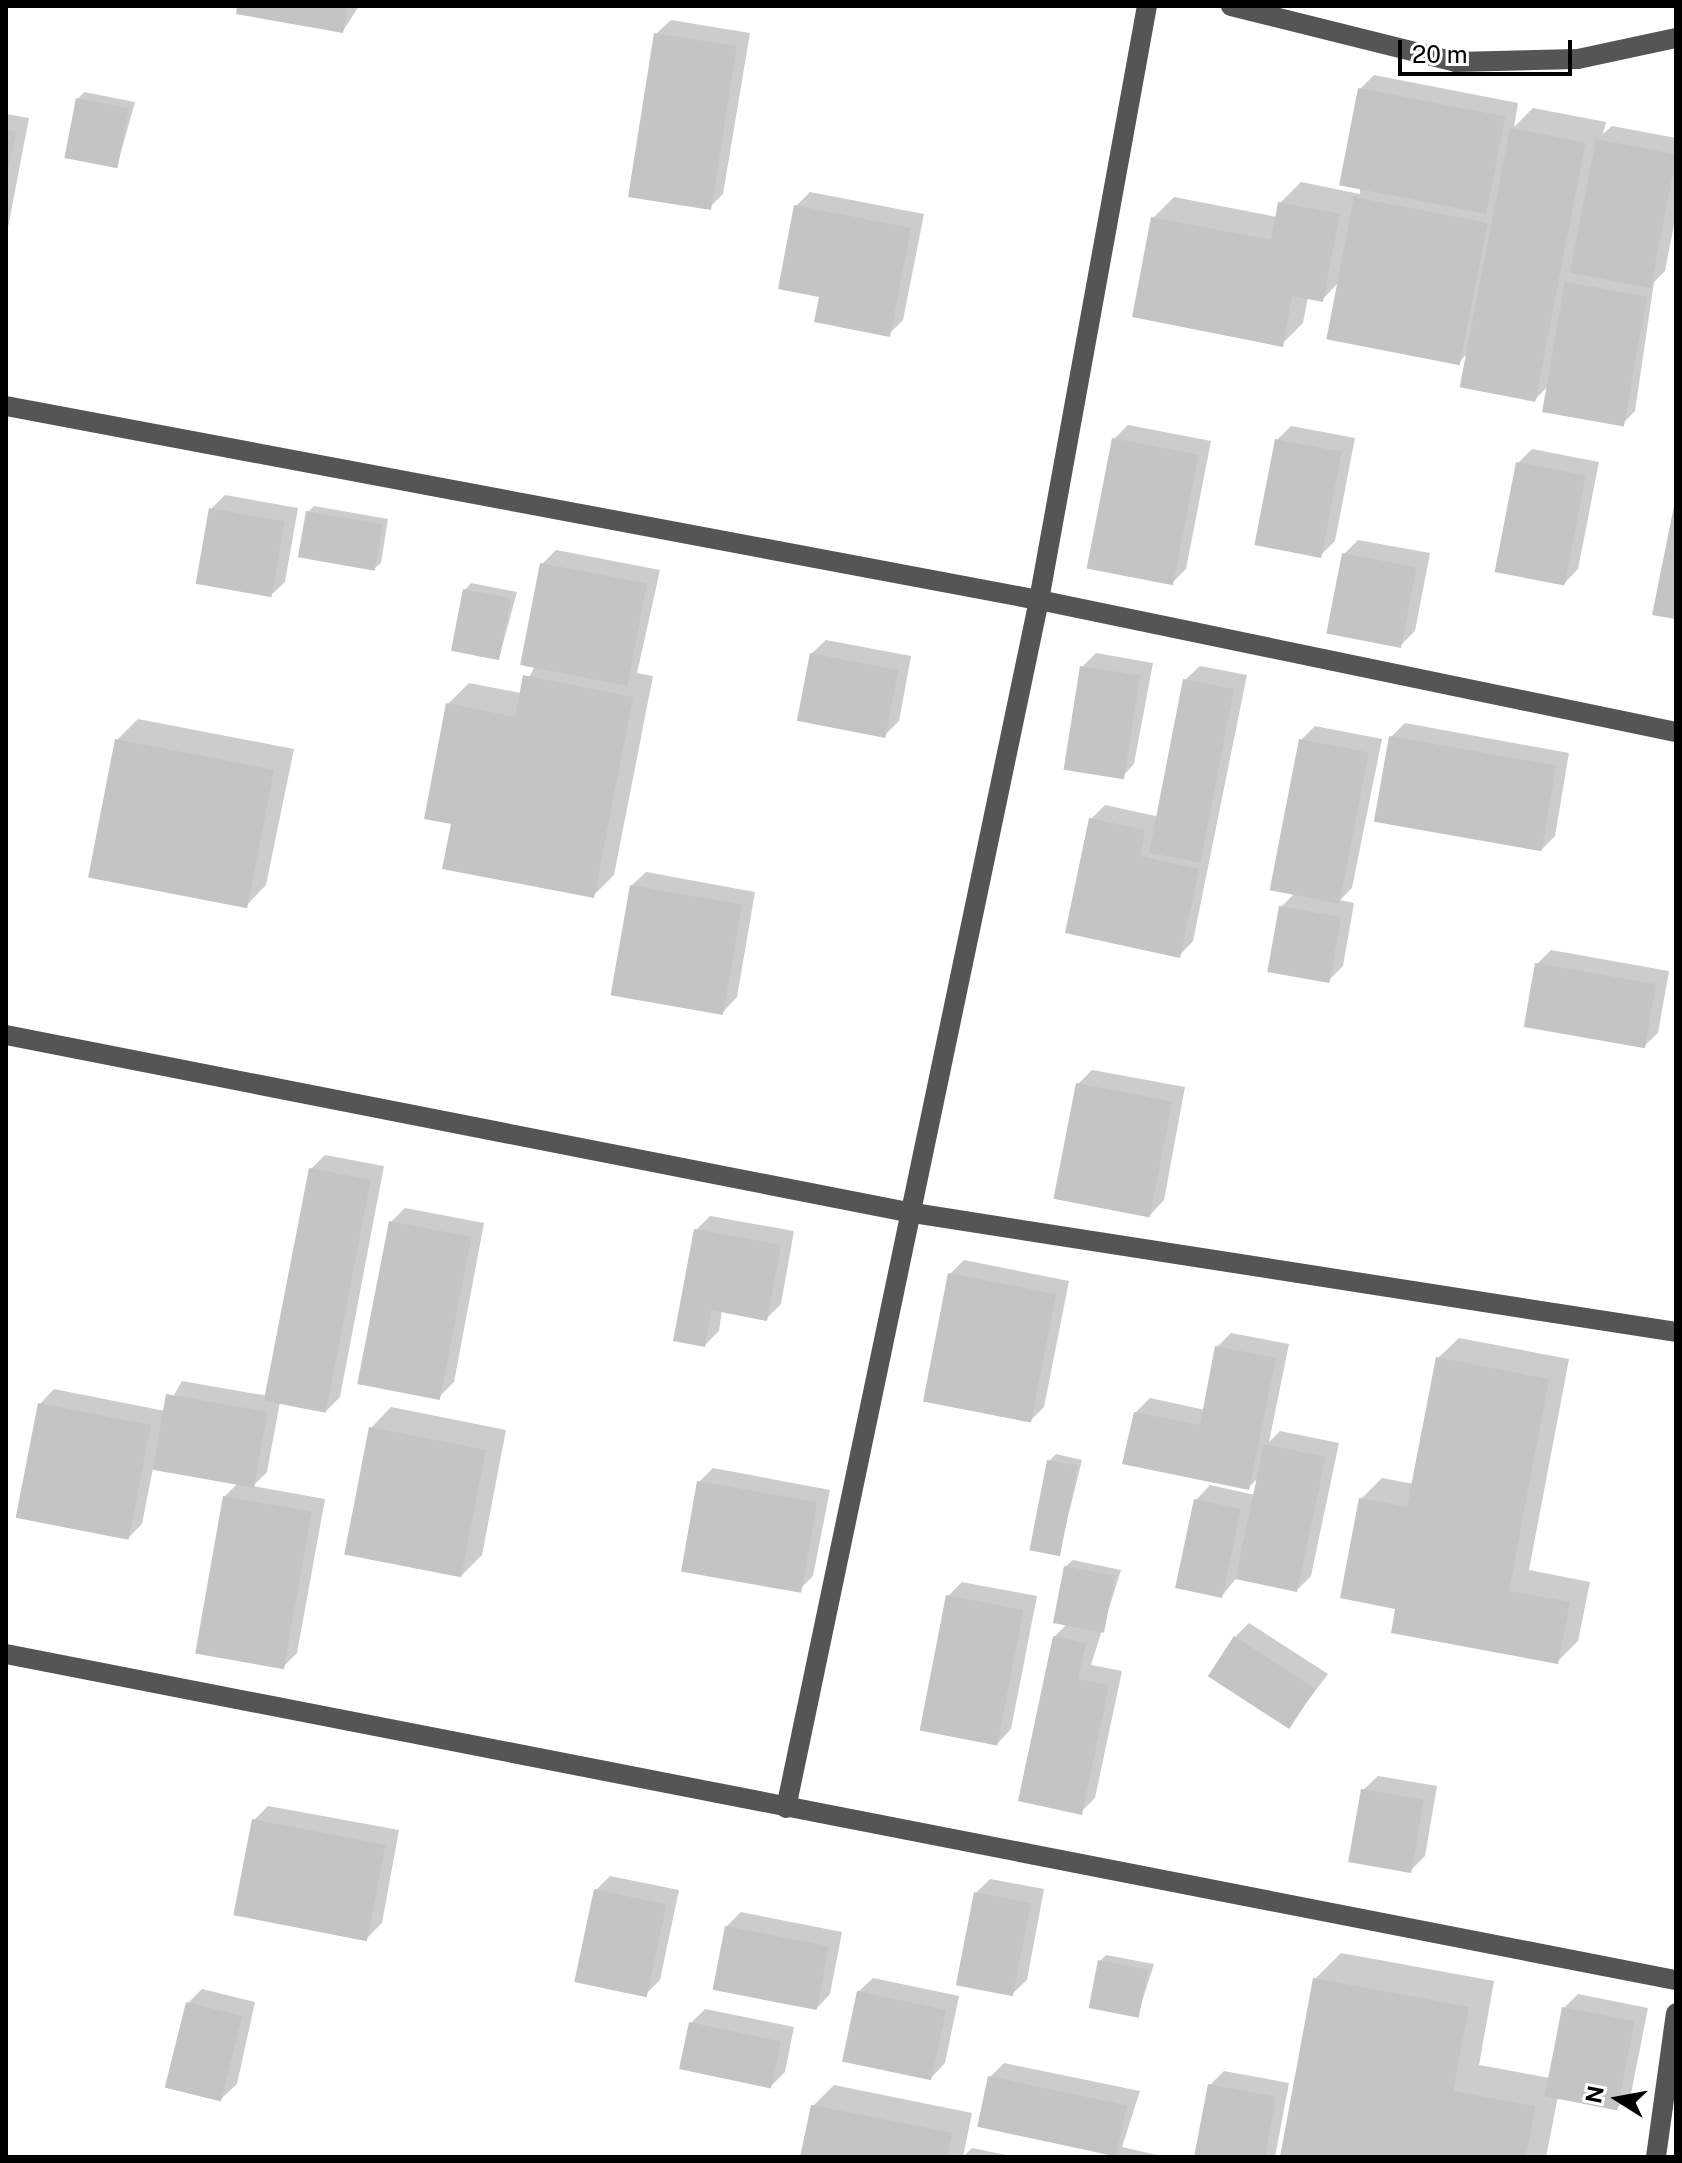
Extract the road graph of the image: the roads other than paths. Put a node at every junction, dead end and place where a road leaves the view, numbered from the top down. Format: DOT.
graph roads {
  1 [pos="1147,6"];
  2 [pos="1231,6"];
  3 [pos="1676,38"];
  4 [pos="6,406"];
  5 [pos="1039,600"];
  6 [pos="1676,732"];
  7 [pos="6,1035"];
  8 [pos="907,1212"];
  9 [pos="1676,1332"];
  10 [pos="6,1654"];
  11 [pos="786,1808"];
  12 [pos="1676,1980"];
  13 [pos="1676,2013"];
  14 [pos="1656,2157"];
  1 -- 5 [label="street"];
  2 -- 3 [label="street"];
  4 -- 5 [label="street"];
  5 -- 6 [label="street"];
  5 -- 8 [label="street"];
  7 -- 8 [label="street"];
  8 -- 9 [label="street"];
  8 -- 11 [label="street"];
  10 -- 11 [label="street"];
  11 -- 12 [label="street"];
  13 -- 14 [label="street"];
}
